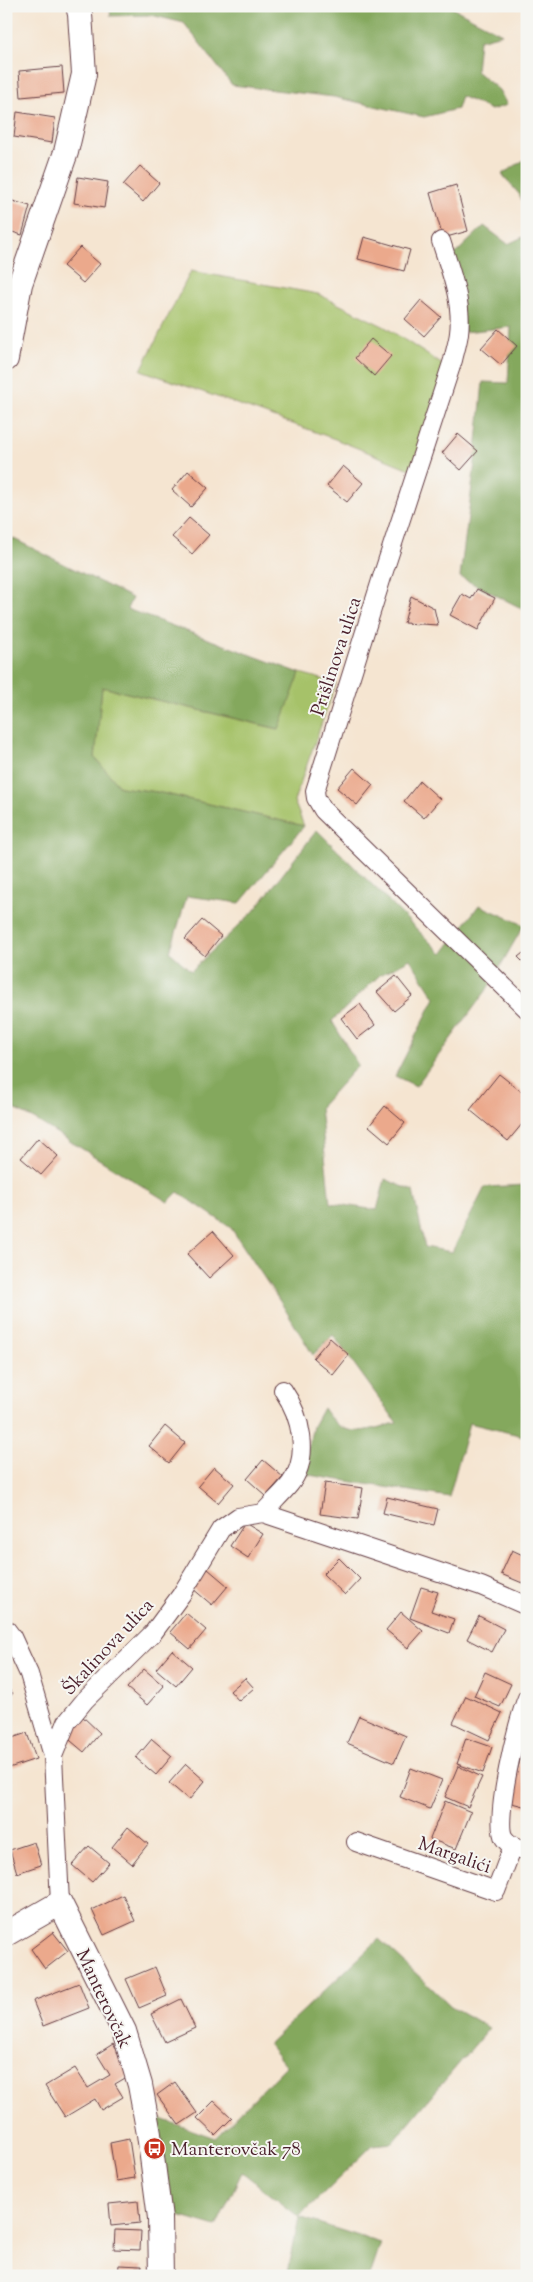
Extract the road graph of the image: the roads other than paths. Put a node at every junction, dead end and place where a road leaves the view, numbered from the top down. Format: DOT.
graph roads {
  1 [pos="78,6"];
  2 [pos="441,241"];
  3 [pos="6,359"];
  4 [pos="527,1009"];
  5 [pos="283,1390"];
  6 [pos="263,1513"];
  7 [pos="527,1606"];
  8 [pos="6,1629"];
  9 [pos="527,1698"];
  10 [pos="53,1756"];
  11 [pos="356,1842"];
  12 [pos="520,1849"];
  13 [pos="60,1903"];
  14 [pos="6,1934"];
  15 [pos="161,2276"];
  1 -- 3 [label="street"];
  2 -- 4 [label="street, Prišlinova ulica"];
  5 -- 6 [label="street"];
  6 -- 7 [label="street, Škalinova ulica"];
  6 -- 10 [label="street, Škalinova ulica"];
  8 -- 10 [label="street"];
  9 -- 12 [label="street, Margalići"];
  10 -- 13 [label="street"];
  11 -- 12 [label="street, Margalići"];
  13 -- 14 [label="street"];
  13 -- 15 [label="street, Manterovčak"];
}
